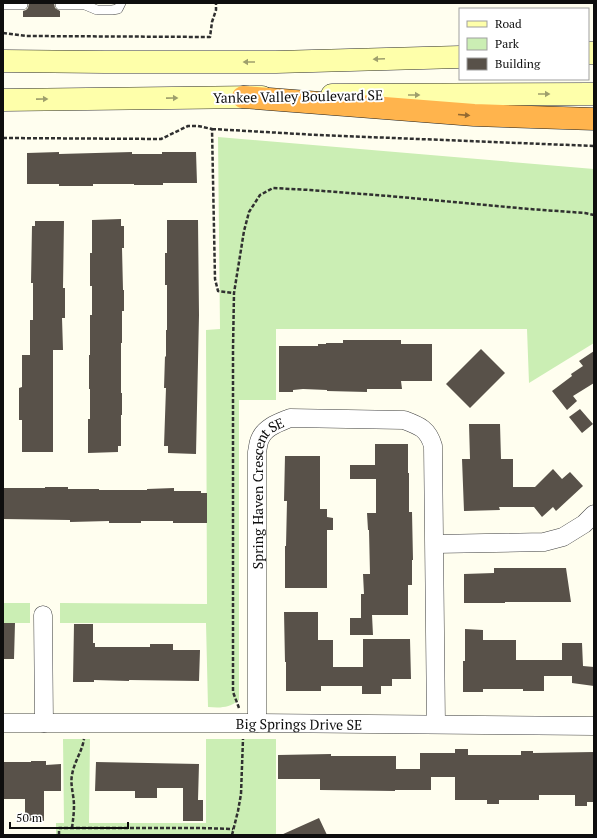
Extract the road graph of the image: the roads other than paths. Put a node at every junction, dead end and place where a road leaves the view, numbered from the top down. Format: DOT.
graph roads {
  1 [pos="121,3"];
  2 [pos="3,5"];
  3 [pos="22,5"];
  4 [pos="60,5"];
  5 [pos="3,47"];
  6 [pos="459,57"];
  7 [pos="3,61"];
  8 [pos="104,62"];
  9 [pos="594,94"];
  10 [pos="243,97"];
  11 [pos="3,100"];
  12 [pos="594,119"];
  13 [pos="594,514"];
  14 [pos="435,544"];
  15 [pos="43,615"];
  16 [pos="3,723"];
  17 [pos="44,723"];
  18 [pos="249,723"];
  19 [pos="436,724"];
  20 [pos="594,726"];
  1 -- 4 [label="lane"];
  2 -- 3 [label="lane"];
  5 -- 8 [label="main road"];
  6 -- 8 [label="main road, one-way"];
  7 -- 8 [label="main road"];
  10 -- 9 [label="main road, Yankee Valley Boulevard SE, one-way"];
  11 -- 10 [label="main road, Yankee Valley Boulevard SE, one-way"];
  10 -- 12 [label="highway, one-way"];
  13 -- 14 [label="street"];
  14 -- 18 [label="street, Spring Haven Crescent SE"];
  14 -- 19 [label="street, Spring Haven Crescent SE"];
  15 -- 17 [label="street"];
  16 -- 17 [label="street, Big Springs Drive SE"];
  17 -- 18 [label="street, Big Springs Drive SE"];
  18 -- 19 [label="street, Big Springs Drive SE"];
  19 -- 20 [label="street, Big Springs Drive SE"];
}
